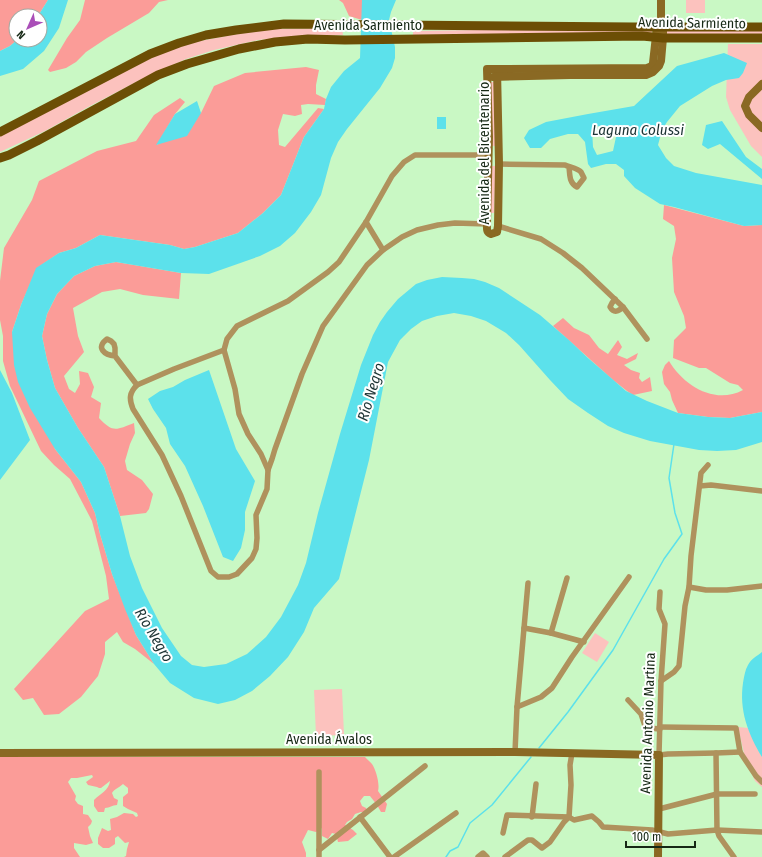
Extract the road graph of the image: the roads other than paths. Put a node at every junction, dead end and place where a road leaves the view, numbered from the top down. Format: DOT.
graph roads {
  1 [pos="661,0"];
  2 [pos="660,25"];
  3 [pos="762,27"];
  4 [pos="660,37"];
  5 [pos="762,38"];
  6 [pos="497,73"];
  7 [pos="762,84"];
  8 [pos="762,128"];
  9 [pos="0,132"];
  10 [pos="499,150"];
  11 [pos="488,156"];
  12 [pos="0,158"];
  13 [pos="499,164"];
  14 [pos="569,167"];
  15 [pos="366,222"];
  16 [pos="487,224"];
  17 [pos="498,226"];
  18 [pos="383,250"];
  19 [pos="615,299"];
  20 [pos="623,307"];
  21 [pos="647,339"];
  22 [pos="224,350"];
  23 [pos="115,356"];
  24 [pos="137,385"];
  25 [pos="275,449"];
  26 [pos="261,454"];
  27 [pos="708,465"];
  28 [pos="268,470"];
  29 [pos="700,486"];
  30 [pos="762,491"];
  31 [pos="629,577"];
  32 [pos="567,578"];
  33 [pos="528,583"];
  34 [pos="762,586"];
  35 [pos="689,587"];
  36 [pos="660,592"];
  37 [pos="524,628"];
  38 [pos="551,634"];
  39 [pos="584,642"];
  40 [pos="661,681"];
  41 [pos="628,700"];
  42 [pos="517,707"];
  43 [pos="660,728"];
  44 [pos="515,752"];
  45 [pos="740,752"];
  46 [pos="572,753"];
  47 [pos="716,753"];
  48 [pos="0,754"];
  49 [pos="659,755"];
  50 [pos="425,766"];
  51 [pos="319,772"];
  52 [pos="762,782"];
  53 [pos="536,784"];
  54 [pos="717,794"];
  55 [pos="755,794"];
  56 [pos="659,809"];
  57 [pos="456,813"];
  58 [pos="360,817"];
  59 [pos="532,817"];
  60 [pos="569,817"];
  61 [pos="717,830"];
  62 [pos="659,832"];
  63 [pos="762,832"];
  64 [pos="503,833"];
  65 [pos="319,850"];
  66 [pos="319,857"];
  67 [pos="390,857"];
  68 [pos="394,857"];
  69 [pos="478,857"];
  70 [pos="487,857"];
  71 [pos="505,857"];
  72 [pos="658,857"];
  73 [pos="734,857"];
  1 -- 2 [label="street"];
  2 -- 3 [label="main road, Avenida Sarmiento"];
  2 -- 4 [label="street"];
  2 -- 9 [label="main road, Avenida Sarmiento"];
  4 -- 5 [label="main road, Avenida Sarmiento"];
  4 -- 6 [label="street"];
  4 -- 12 [label="main road, Avenida Sarmiento"];
  6 -- 10 [label="street, Avenida del Bicentenario"];
  6 -- 11 [label="street, Avenida del Bicentenario"];
  7 -- 8 [label="street"];
  10 -- 11 [label="street"];
  10 -- 13 [label="street, Avenida del Bicentenario"];
  11 -- 13 [label="street"];
  11 -- 15 [label="street"];
  11 -- 16 [label="street, Avenida del Bicentenario"];
  13 -- 14 [label="street"];
  13 -- 17 [label="street, Avenida del Bicentenario"];
  15 -- 18 [label="street"];
  15 -- 22 [label="street"];
  16 -- 17 [label="street, Avenida del Bicentenario"];
  16 -- 18 [label="street"];
  17 -- 19 [label="street"];
  18 -- 25 [label="street"];
  19 -- 20 [label="street"];
  19 -- 20 [label="street"];
  20 -- 21 [label="street"];
  22 -- 24 [label="street"];
  22 -- 26 [label="street"];
  23 -- 24 [label="street"];
  24 -- 28 [label="street"];
  25 -- 26 [label="street"];
  25 -- 28 [label="street"];
  26 -- 28 [label="street"];
  27 -- 29 [label="street"];
  29 -- 30 [label="street"];
  29 -- 35 [label="street"];
  31 -- 39 [label="street"];
  32 -- 38 [label="street"];
  33 -- 37 [label="street"];
  34 -- 35 [label="street"];
  35 -- 40 [label="street"];
  36 -- 40 [label="street, Avenida Antonio Martina"];
  37 -- 38 [label="street"];
  37 -- 42 [label="street"];
  38 -- 39 [label="street"];
  39 -- 42 [label="street"];
  40 -- 43 [label="street, Avenida Antonio Martina"];
  41 -- 43 [label="street"];
  42 -- 44 [label="street"];
  43 -- 45 [label="street"];
  43 -- 49 [label="street, Avenida Antonio Martina"];
  44 -- 46 [label="street, Avenida Ávalos"];
  44 -- 48 [label="street, Avenida Ávalos"];
  45 -- 47 [label="street"];
  45 -- 52 [label="street"];
  46 -- 49 [label="street, Avenida Ávalos"];
  46 -- 60 [label="street"];
  47 -- 49 [label="street"];
  47 -- 54 [label="street"];
  49 -- 56 [label="street, Avenida Antonio Martina"];
  50 -- 58 [label="street"];
  51 -- 65 [label="street"];
  53 -- 59 [label="street"];
  54 -- 55 [label="street"];
  54 -- 56 [label="street"];
  54 -- 61 [label="street"];
  56 -- 62 [label="street, Avenida Antonio Martina"];
  57 -- 68 [label="street"];
  58 -- 65 [label="street"];
  58 -- 67 [label="street"];
  59 -- 60 [label="street"];
  59 -- 64 [label="street"];
  60 -- 62 [label="street"];
  60 -- 71 [label="street"];
  61 -- 62 [label="street"];
  61 -- 63 [label="street"];
  61 -- 73 [label="street"];
  62 -- 72 [label="street, Avenida Antonio Martina"];
  65 -- 66 [label="street"];
  69 -- 70 [label="street"];
}
